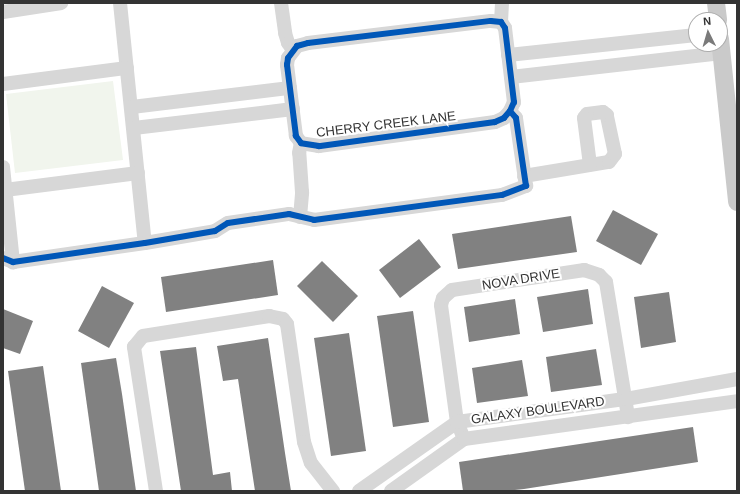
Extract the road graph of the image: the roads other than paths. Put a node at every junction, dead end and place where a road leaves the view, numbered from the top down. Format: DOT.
graph roads {
  1 [pos="61,3"];
  2 [pos="120,3"];
  3 [pos="281,3"];
  4 [pos="502,3"];
  5 [pos="3,12"];
  6 [pos="500,22"];
  7 [pos="688,36"];
  8 [pos="293,50"];
  9 [pos="688,51"];
  10 [pos="722,52"];
  11 [pos="508,55"];
  12 [pos="127,68"];
  13 [pos="511,77"];
  14 [pos="3,84"];
  15 [pos="290,88"];
  16 [pos="132,107"];
  17 [pos="293,109"];
  18 [pos="510,112"];
  19 [pos="733,115"];
  20 [pos="134,128"];
  21 [pos="733,134"];
  22 [pos="301,142"];
  23 [pos="590,165"];
  24 [pos="3,167"];
  25 [pos="138,173"];
  26 [pos="524,176"];
  27 [pos="5,190"];
  28 [pos="737,202"];
  29 [pos="300,217"];
  30 [pos="145,242"];
  31 [pos="8,260"];
  32 [pos="737,379"];
  33 [pos="626,399"];
  34 [pos="737,401"];
  35 [pos="628,417"];
  36 [pos="457,422"];
  37 [pos="464,439"];
  38 [pos="156,491"];
  39 [pos="333,491"];
  40 [pos="359,491"];
  41 [pos="391,491"];
  1 -- 5 [label="street"];
  2 -- 12 [label="street"];
  3 -- 8 [label="street"];
  4 -- 6 [label="street"];
  6 -- 8 [label="street"];
  6 -- 11 [label="street"];
  7 -- 11 [label="street"];
  8 -- 15 [label="street, CHERRY CREEK LANE"];
  9 -- 13 [label="street"];
  10 -- 19 [label="main road"];
  11 -- 13 [label="street"];
  12 -- 14 [label="street"];
  12 -- 16 [label="street"];
  13 -- 18 [label="street"];
  15 -- 16 [label="street"];
  15 -- 17 [label="street, CHERRY CREEK LANE"];
  16 -- 20 [label="street"];
  17 -- 20 [label="street"];
  17 -- 22 [label="street, CHERRY CREEK LANE"];
  18 -- 22 [label="street, CHERRY CREEK LANE"];
  18 -- 26 [label="street"];
  19 -- 21 [label="main road"];
  20 -- 25 [label="street"];
  21 -- 28 [label="main road"];
  22 -- 29 [label="street"];
  23 -- 26 [label="street"];
  24 -- 27 [label="street"];
  25 -- 27 [label="street"];
  25 -- 30 [label="street"];
  26 -- 29 [label="street"];
  27 -- 31 [label="street"];
  29 -- 30 [label="street"];
  30 -- 31 [label="street"];
  32 -- 33 [label="street, GALAXY BOULEVARD"];
  33 -- 35 [label="street, NOVA DRIVE"];
  33 -- 36 [label="street, GALAXY BOULEVARD"];
  33 -- 36 [label="street, NOVA DRIVE"];
  34 -- 35 [label="street, GALAXY BOULEVARD"];
  35 -- 37 [label="street, GALAXY BOULEVARD"];
  36 -- 37 [label="street, NOVA DRIVE"];
  36 -- 40 [label="street, GALAXY BOULEVARD"];
  37 -- 41 [label="street, GALAXY BOULEVARD"];
  38 -- 39 [label="street"];
}
